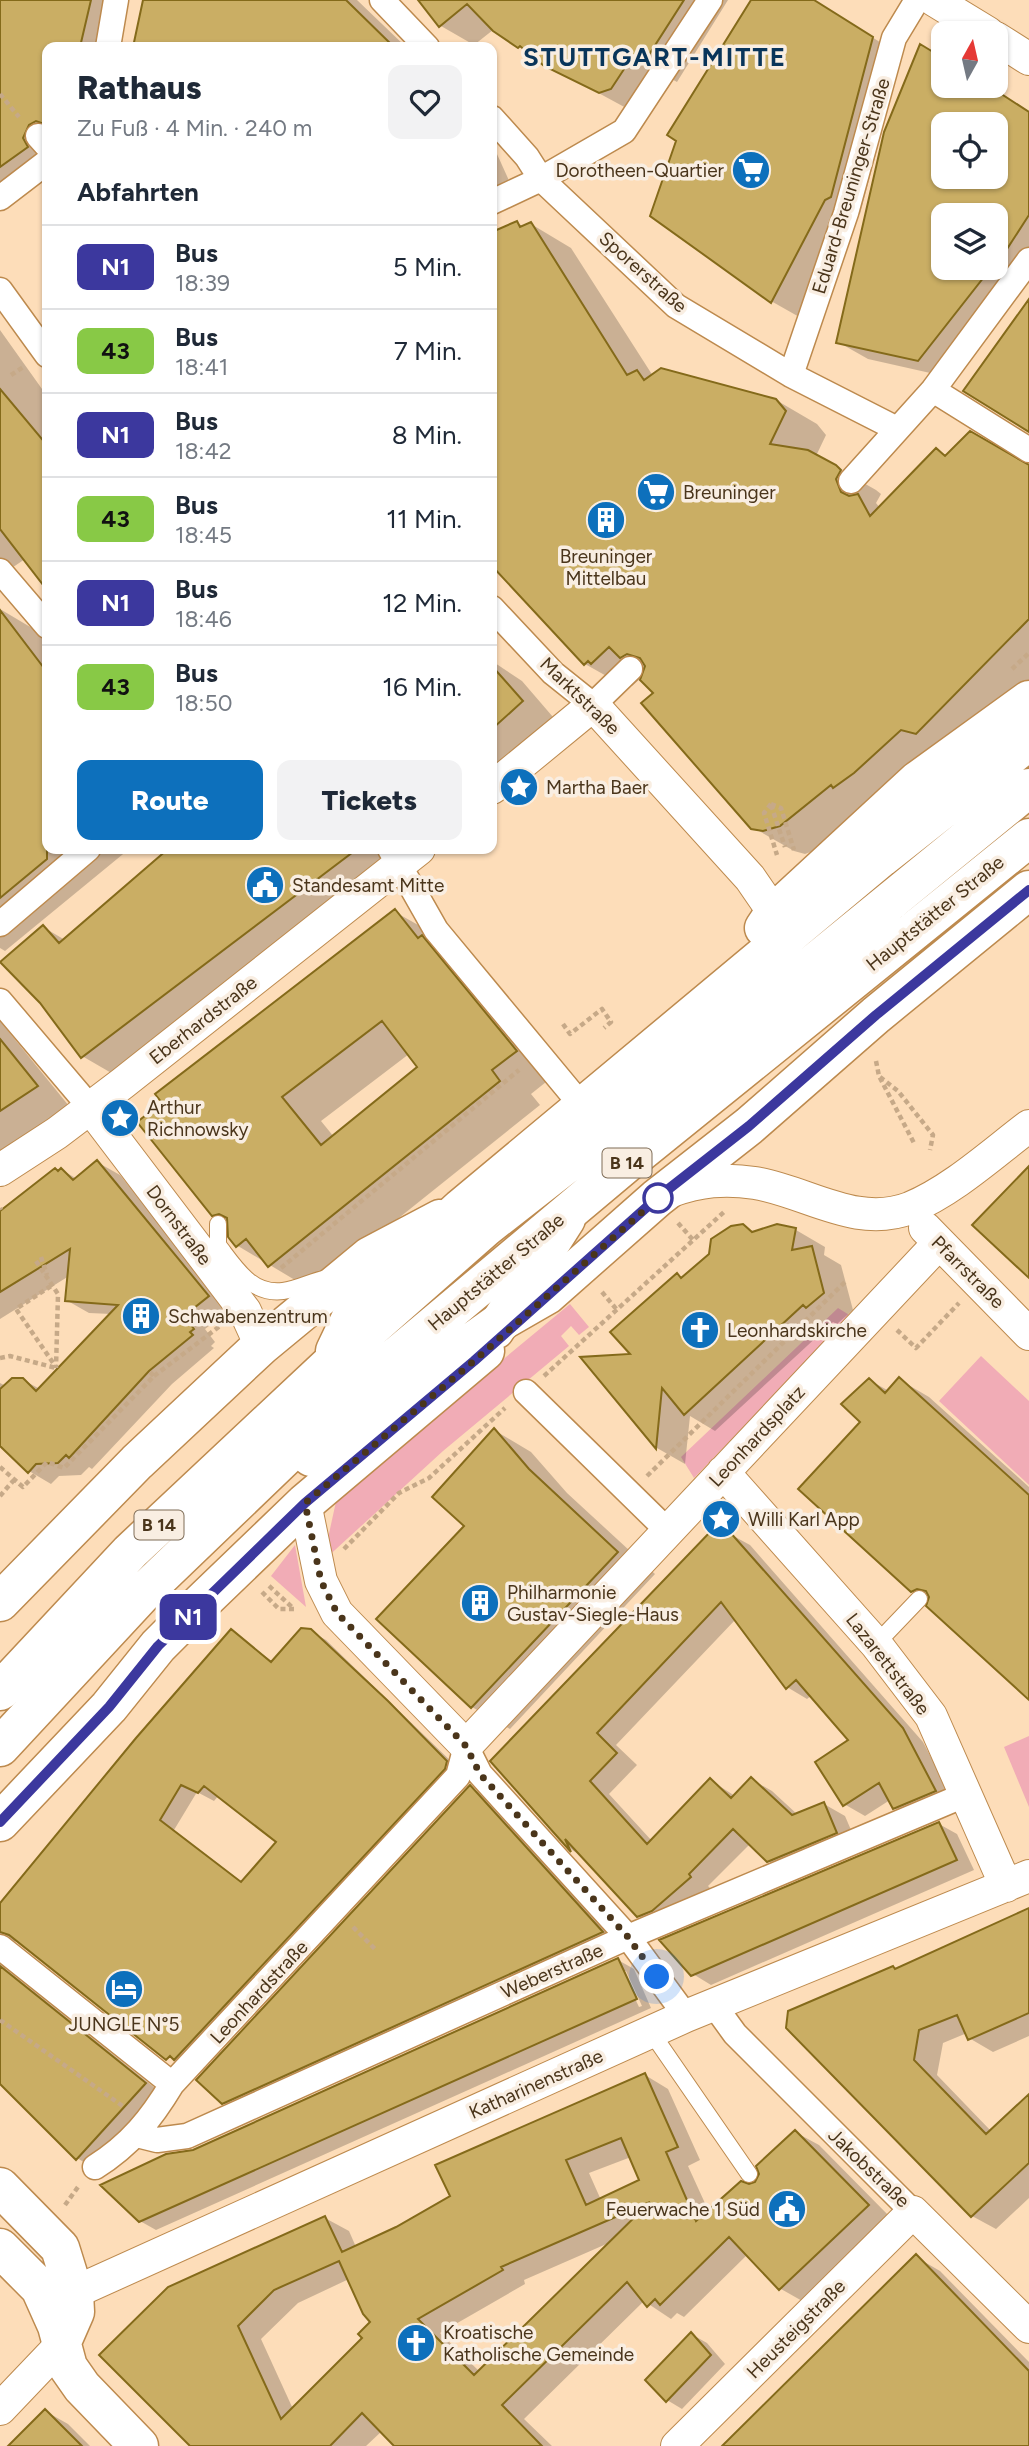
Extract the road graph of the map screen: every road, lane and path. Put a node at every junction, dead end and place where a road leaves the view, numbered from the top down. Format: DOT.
graph roads {
  1 [pos="116,0"];
  2 [pos="382,0"];
  3 [pos="710,0"];
  4 [pos="917,0"];
  5 [pos="934,0"];
  6 [pos="968,21"];
  7 [pos="109,42"];
  8 [pos="422,42"];
  9 [pos="1008,46"];
  10 [pos="1029,59"];
  11 [pos="0,94"];
  12 [pos="19,117"];
  13 [pos="497,124"];
  14 [pos="42,166"];
  15 [pos="541,179"];
  16 [pos="0,198"];
  17 [pos="497,200"];
  18 [pos="1029,260"];
  19 [pos="0,290"];
  20 [pos="42,348"];
  21 [pos="791,375"];
  22 [pos="933,390"];
  23 [pos="897,429"];
  24 [pos="1029,450"];
  25 [pos="850,481"];
  26 [pos="0,571"];
  27 [pos="497,613"];
  28 [pos="42,620"];
  29 [pos="630,669"];
  30 [pos="1029,700"];
  31 [pos="593,705"];
  32 [pos="1029,741"];
  33 [pos="497,784"];
  34 [pos="1029,788"];
  35 [pos="771,804"];
  36 [pos="1029,838"];
  37 [pos="785,847"];
  38 [pos="794,851"];
  39 [pos="82,854"];
  40 [pos="403,854"];
  41 [pos="777,855"];
  42 [pos="1024,890"];
  43 [pos="774,914"];
  44 [pos="0,925"];
  45 [pos="724,988"];
  46 [pos="0,1001"];
  47 [pos="563,1024"];
  48 [pos="604,1028"];
  49 [pos="538,1053"];
  50 [pos="875,1057"];
  51 [pos="879,1076"];
  52 [pos="582,1106"];
  53 [pos="90,1107"];
  54 [pos="1029,1126"];
  55 [pos="915,1145"];
  56 [pos="930,1150"];
  57 [pos="0,1170"];
  58 [pos="663,1193"];
  59 [pos="461,1208"];
  60 [pos="573,1208"];
  61 [pos="909,1208"];
  62 [pos="938,1244"];
  63 [pos="39,1259"];
  64 [pos="346,1275"];
  65 [pos="846,1281"];
  66 [pos="602,1283"];
  67 [pos="51,1286"];
  68 [pos="547,1296"];
  69 [pos="251,1297"];
  70 [pos="964,1297"];
  71 [pos="617,1310"];
  72 [pos="876,1310"];
  73 [pos="500,1322"];
  74 [pos="1029,1334"];
  75 [pos="261,1346"];
  76 [pos="0,1358"];
  77 [pos="474,1361"];
  78 [pos="327,1367"];
  79 [pos="56,1368"];
  80 [pos="149,1371"];
  81 [pos="154,1376"];
  82 [pos="526,1392"];
  83 [pos="0,1467"];
  84 [pos="723,1472"];
  85 [pos="14,1480"];
  86 [pos="629,1493"];
  87 [pos="0,1496"];
  88 [pos="236,1500"];
  89 [pos="305,1503"];
  90 [pos="668,1531"];
  91 [pos="919,1599"];
  92 [pos="0,1602"];
  93 [pos="286,1602"];
  94 [pos="279,1609"];
  95 [pos="876,1644"];
  96 [pos="0,1691"];
  97 [pos="466,1746"];
  98 [pos="0,1747"];
  99 [pos="967,1794"];
  100 [pos="0,1822"];
  101 [pos="1018,1881"];
  102 [pos="628,1937"];
  103 [pos="0,1947"];
  104 [pos="700,2010"];
  105 [pos="0,2020"];
  106 [pos="651,2032"];
  107 [pos="173,2084"];
  108 [pos="142,2129"];
  109 [pos="94,2167"];
  110 [pos="749,2174"];
  111 [pos="0,2187"];
  112 [pos="913,2212"];
  113 [pos="49,2236"];
  114 [pos="0,2248"];
  115 [pos="62,2299"];
  116 [pos="1029,2327"];
  117 [pos="60,2346"];
  118 [pos="0,2409"];
  119 [pos="139,2446"];
  120 [pos="677,2446"];
  1 -- 7 [label="street"];
  2 -- 8 [label="street"];
  3 -- 15 [label="street"];
  4 -- 21 [label="street, Eduard-Breuninger-Straße"];
  5 -- 6 [label="street"];
  9 -- 10 [label="street"];
  11 -- 12 [label="path"];
  13 -- 15 [label="street, Sporerstraße"];
  14 -- 16 [label="street"];
  15 -- 17 [label="street"];
  15 -- 21 [label="street, Sporerstraße"];
  18 -- 22 [label="street"];
  19 -- 20 [label="street"];
  21 -- 23 [label="street, Sporerstraße"];
  22 -- 23 [label="street"];
  22 -- 24 [label="street"];
  23 -- 25 [label="street"];
  26 -- 28 [label="street"];
  27 -- 31 [label="street, Marktstraße"];
  29 -- 31 [label="street"];
  30 -- 43 [label="main road, B 14"];
  31 -- 33 [label="street"];
  31 -- 43 [label="street, Marktstraße"];
  32 -- 45 [label="main road, B 14"];
  34 -- 78 [label="main road, Hauptstätter Straße / B 14"];
  35 -- 37 [label="path"];
  35 -- 38 [label="path"];
  35 -- 41 [label="path"];
  36 -- 60 [label="main road, Hauptstätter Straße / B 14"];
  39 -- 44 [label="street"];
  40 -- 49 [label="street, Eberhardstraße"];
  40 -- 53 [label="street, Eberhardstraße"];
  42 -- 58 [label="main road, B 14"];
  43 -- 45 [label="main road, B 14"];
  45 -- 52 [label="main road, B 14"];
  46 -- 53 [label="street"];
  47 -- 48 [label="path"];
  49 -- 52 [label="street, Eberhardstraße"];
  49 -- 69 [label="path"];
  50 -- 51 [label="path"];
  51 -- 55 [label="path"];
  51 -- 56 [label="path"];
  52 -- 59 [label="main road, B 14"];
  53 -- 57 [label="street, Eberhardstraße"];
  53 -- 69 [label="street, Dornstraße"];
  54 -- 61 [label="street"];
  58 -- 61 [label="street"];
  58 -- 68 [label="main road, B 14"];
  59 -- 64 [label="main road"];
  59 -- 78 [label="main road, B 14"];
  60 -- 73 [label="main road"];
  60 -- 88 [label="main road, Hauptstätter Straße / B 14"];
  61 -- 62 [label="street, Pfarrstraße"];
  62 -- 72 [label="street, Leonhardsplatz"];
  62 -- 74 [label="street, Pfarrstraße"];
  63 -- 67 [label="path"];
  64 -- 69 [label="lane"];
  64 -- 75 [label="main road"];
  65 -- 86 [label="path"];
  66 -- 71 [label="path"];
  67 -- 79 [label="path"];
  67 -- 79 [label="path"];
  68 -- 73 [label="main road, B 14"];
  68 -- 77 [label="main road"];
  69 -- 75 [label="street, Dornstraße"];
  69 -- 81 [label="path"];
  70 -- 72 [label="path"];
  72 -- 84 [label="street, Leonhardsplatz"];
  73 -- 77 [label="main road"];
  73 -- 88 [label="main road, B 14"];
  75 -- 92 [label="main road"];
  76 -- 79 [label="path"];
  77 -- 89 [label="main road"];
  78 -- 96 [label="main road, Hauptstätter Straße / B 14"];
  80 -- 81 [label="path"];
  81 -- 85 [label="path"];
  82 -- 86 [label="street"];
  83 -- 85 [label="path"];
  84 -- 90 [label="street, Leonhardsplatz"];
  84 -- 95 [label="street, Lazarettstraße"];
  85 -- 87 [label="path"];
  86 -- 90 [label="street"];
  88 -- 98 [label="main road, Hauptstätter Straße / B 14"];
  89 -- 97 [label="street"];
  89 -- 100 [label="main road"];
  90 -- 97 [label="street, Leonhardsplatz"];
  91 -- 95 [label="lane"];
  93 -- 94 [label="path"];
  95 -- 99 [label="street, Lazarettstraße"];
  97 -- 102 [label="street, Jakobstraße"];
  97 -- 107 [label="street, Leonhardstraße"];
  99 -- 101 [label="street, Lazarettstraße"];
  99 -- 102 [label="street, Weberstraße"];
  101 -- 104 [label="street, Katharinenstraße"];
  102 -- 104 [label="street, Jakobstraße"];
  102 -- 108 [label="street, Weberstraße"];
  103 -- 107 [label="street"];
  104 -- 106 [label="street, Katharinenstraße"];
  104 -- 112 [label="street, Jakobstraße"];
  105 -- 108 [label="path"];
  106 -- 110 [label="lane"];
  106 -- 115 [label="street, Katharinenstraße"];
  107 -- 108 [label="street, Leonhardstraße"];
  108 -- 109 [label="street, Leonhardstraße"];
  109 -- 113 [label="path"];
  111 -- 113 [label="main road"];
  112 -- 116 [label="street, Jakobstraße"];
  112 -- 120 [label="street, Heusteigstraße"];
  113 -- 115 [label="main road"];
  114 -- 115 [label="main road"];
  115 -- 117 [label="main road"];
  117 -- 118 [label="street"];
  117 -- 119 [label="main road"];
}
